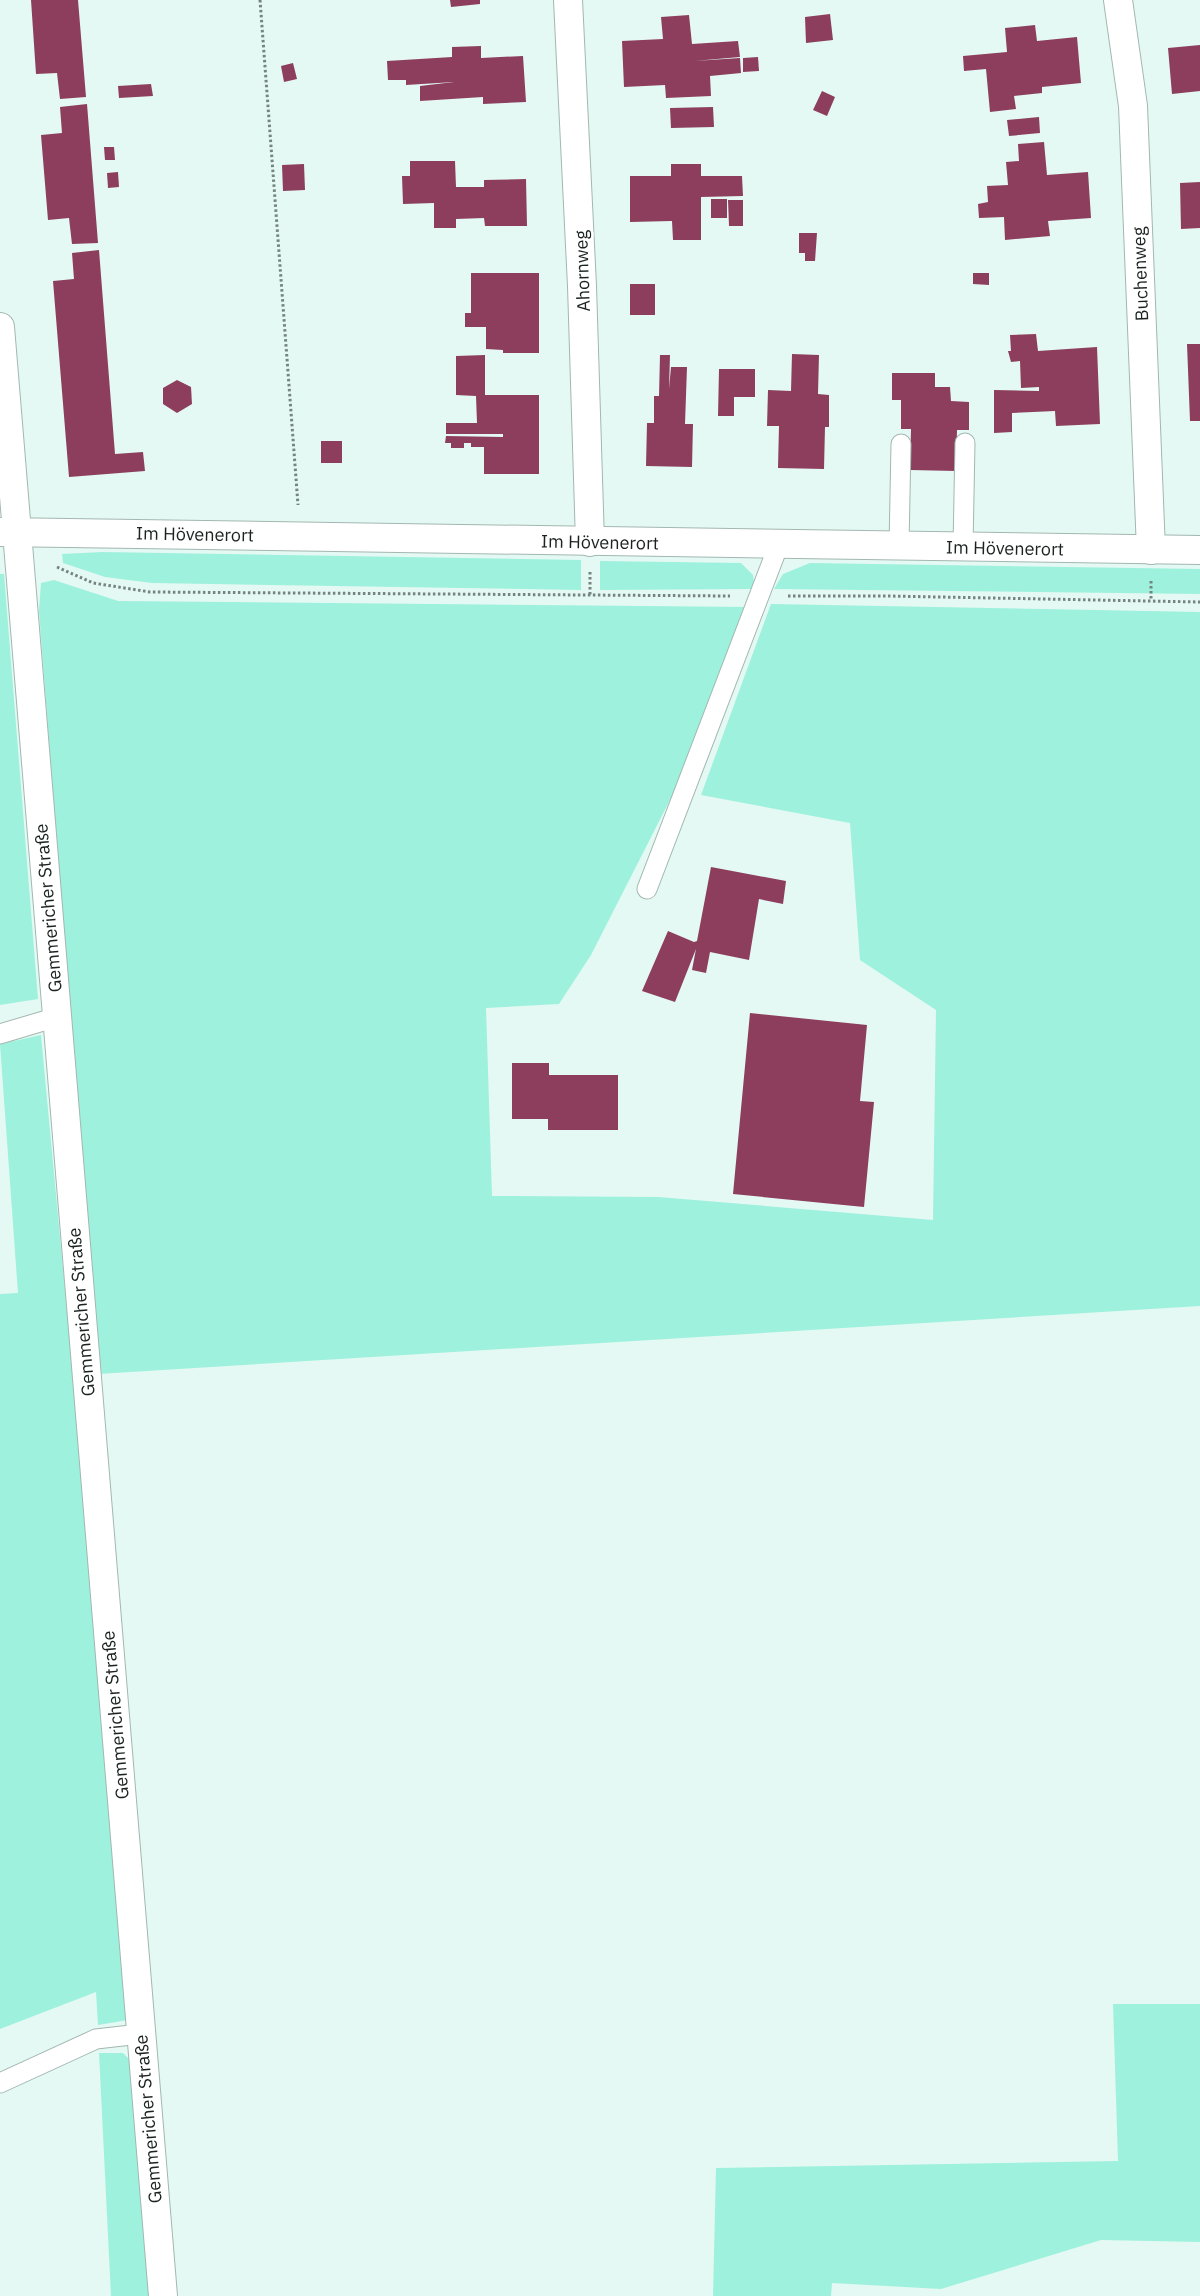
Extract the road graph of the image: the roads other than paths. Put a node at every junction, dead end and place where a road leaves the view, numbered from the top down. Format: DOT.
graph roads {
  1 [pos="568,0"];
  2 [pos="1118,0"];
  3 [pos="0,327"];
  4 [pos="965,443"];
  5 [pos="901,444"];
  6 [pos="8,532"];
  7 [pos="590,542"];
  8 [pos="779,544"];
  9 [pos="899,546"];
  10 [pos="963,547"];
  11 [pos="1151,550"];
  12 [pos="1200,550"];
  13 [pos="647,888"];
  14 [pos="57,1017"];
  15 [pos="0,1034"];
  16 [pos="140,2034"];
  17 [pos="0,2083"];
  18 [pos="163,2296"];
  1 -- 7 [label="street, Ahornweg"];
  2 -- 11 [label="street, Buchenweg"];
  3 -- 6 [label="street, Gemmericher Straße"];
  4 -- 10 [label="lane"];
  5 -- 9 [label="lane"];
  6 -- 7 [label="street, Im Hövenerort"];
  6 -- 14 [label="street, Gemmericher Straße"];
  7 -- 8 [label="street, Im Hövenerort"];
  8 -- 9 [label="street, Im Hövenerort"];
  8 -- 13 [label="lane"];
  9 -- 10 [label="street, Im Hövenerort"];
  10 -- 11 [label="street, Im Hövenerort"];
  11 -- 12 [label="street, Im Hövenerort"];
  14 -- 15 [label="lane"];
  14 -- 16 [label="street, Gemmericher Straße"];
  16 -- 17 [label="lane"];
  16 -- 18 [label="street, Gemmericher Straße"];
}
